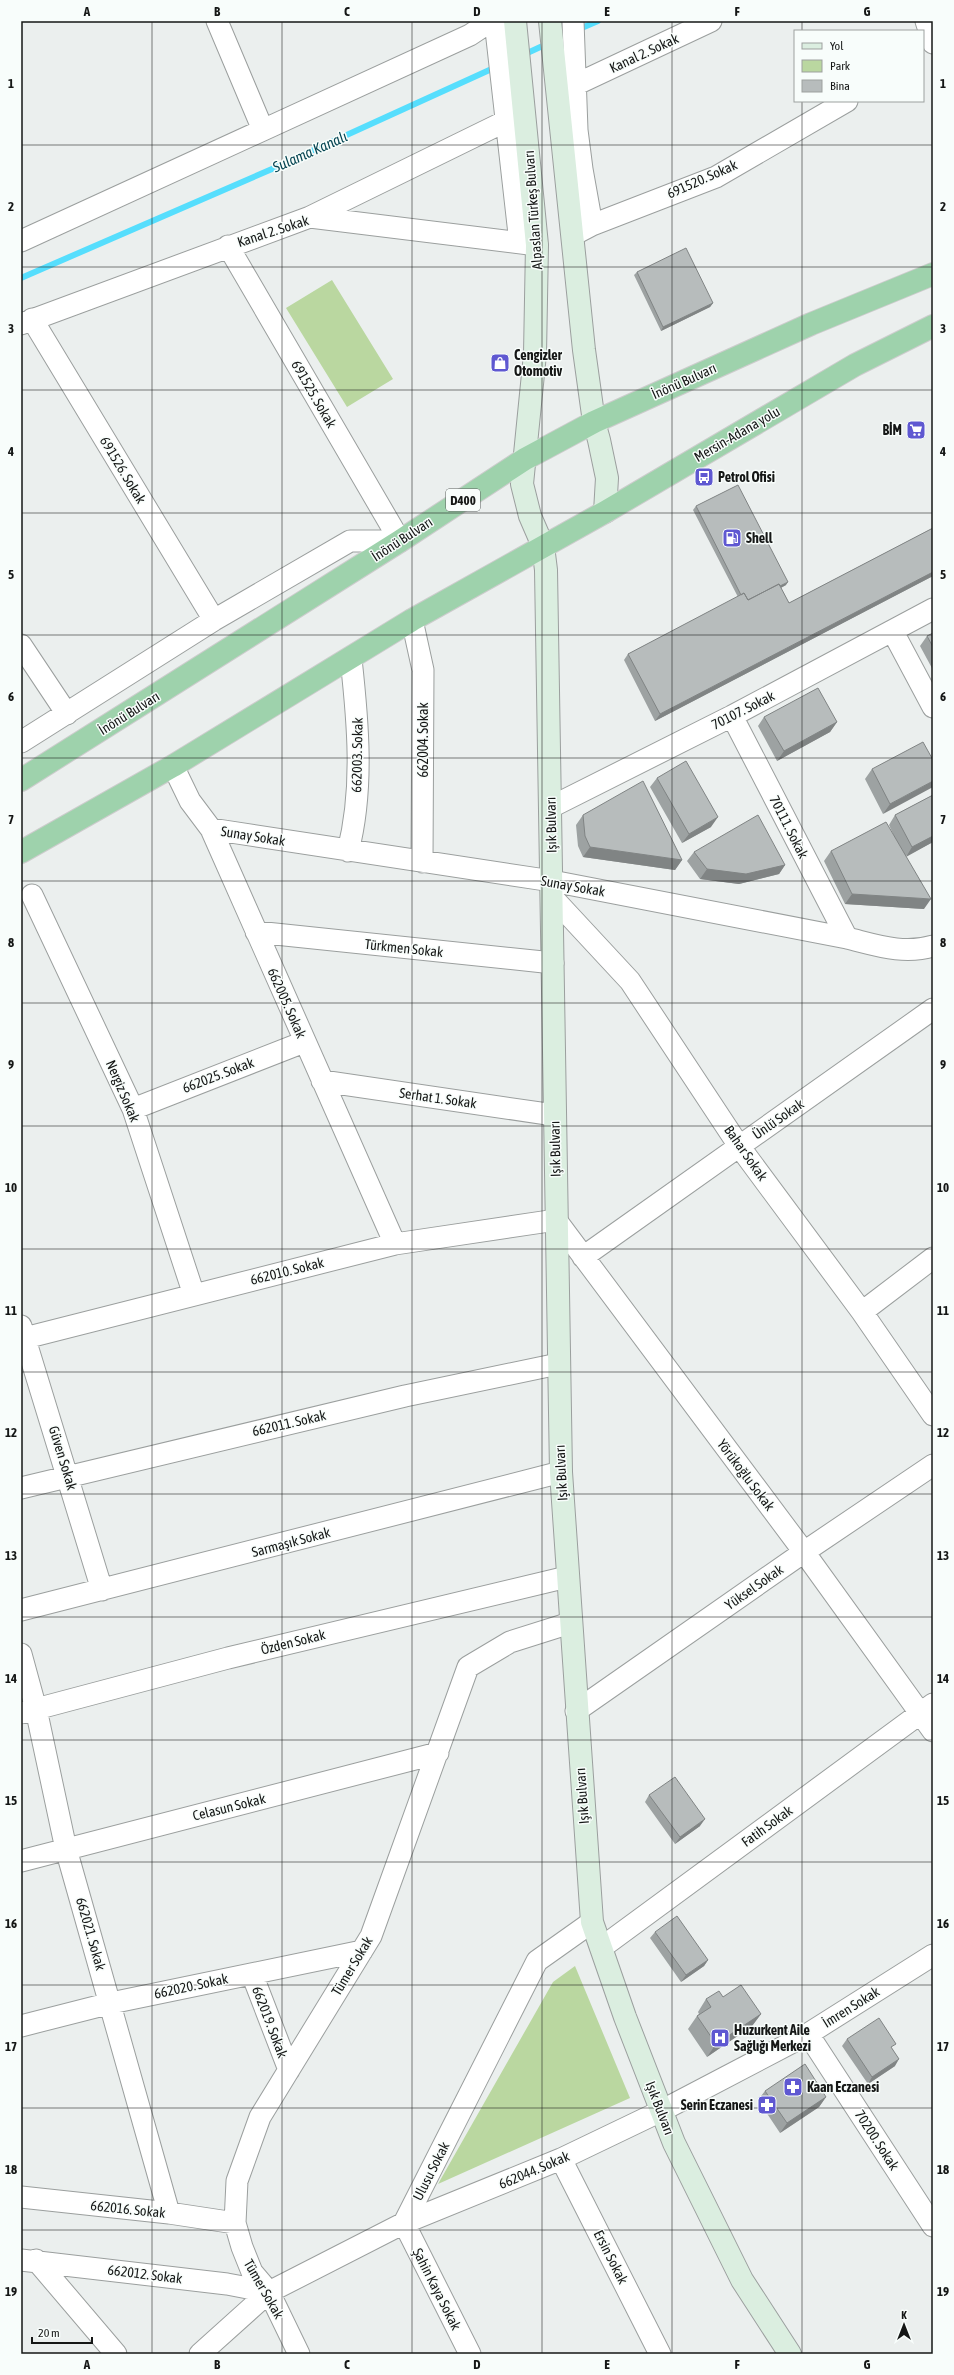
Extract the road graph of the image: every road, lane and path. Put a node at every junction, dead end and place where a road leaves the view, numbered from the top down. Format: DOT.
graph roads {
  1 [pos="217,21"];
  2 [pos="491,21"];
  3 [pos="495,21"];
  4 [pos="550,21"];
  5 [pos="573,21"];
  6 [pos="711,21"];
  7 [pos="926,21"];
  8 [pos="516,28"];
  9 [pos="933,43"];
  10 [pos="933,52"];
  11 [pos="924,57"];
  12 [pos="570,81"];
  13 [pos="845,102"];
  14 [pos="504,111"];
  15 [pos="263,130"];
  16 [pos="310,217"];
  17 [pos="592,225"];
  18 [pos="573,235"];
  19 [pos="21,241"];
  20 [pos="529,244"];
  21 [pos="228,246"];
  22 [pos="933,274"];
  23 [pos="26,322"];
  24 [pos="933,326"];
  25 [pos="594,422"];
  26 [pos="525,459"];
  27 [pos="605,512"];
  28 [pos="400,541"];
  29 [pos="543,546"];
  30 [pos="933,609"];
  31 [pos="214,620"];
  32 [pos="412,620"];
  33 [pos="893,632"];
  34 [pos="21,645"];
  35 [pos="351,659"];
  36 [pos="933,708"];
  37 [pos="67,714"];
  38 [pos="732,716"];
  39 [pos="21,742"];
  40 [pos="173,766"];
  41 [pos="21,780"];
  42 [pos="551,807"];
  43 [pos="211,829"];
  44 [pos="348,850"];
  45 [pos="21,852"];
  46 [pos="422,862"];
  47 [pos="552,889"];
  48 [pos="32,895"];
  49 [pos="256,932"];
  50 [pos="847,938"];
  51 [pos="933,946"];
  52 [pos="553,963"];
  53 [pos="933,1009"];
  54 [pos="304,1042"];
  55 [pos="322,1081"];
  56 [pos="133,1109"];
  57 [pos="554,1114"];
  58 [pos="739,1146"];
  59 [pos="556,1220"];
  60 [pos="395,1244"];
  61 [pos="583,1257"];
  62 [pos="933,1258"];
  63 [pos="194,1295"];
  64 [pos="862,1312"];
  65 [pos="22,1335"];
  66 [pos="558,1364"];
  67 [pos="933,1415"];
  68 [pos="933,1465"];
  69 [pos="561,1472"];
  70 [pos="69,1476"];
  71 [pos="21,1488"];
  72 [pos="804,1552"];
  73 [pos="567,1577"];
  74 [pos="102,1590"];
  75 [pos="21,1610"];
  76 [pos="570,1623"];
  77 [pos="21,1654"];
  78 [pos="926,1709"];
  79 [pos="28,1711"];
  80 [pos="576,1711"];
  81 [pos="933,1731"];
  82 [pos="438,1753"];
  83 [pos="66,1849"];
  84 [pos="21,1861"];
  85 [pos="592,1922"];
  86 [pos="601,1948"];
  87 [pos="362,1951"];
  88 [pos="933,1955"];
  89 [pos="252,1974"];
  90 [pos="112,2003"];
  91 [pos="21,2026"];
  92 [pos="808,2034"];
  93 [pos="288,2070"];
  94 [pos="661,2111"];
  95 [pos="561,2159"];
  96 [pos="21,2197"];
  97 [pos="169,2213"];
  98 [pos="235,2223"];
  99 [pos="404,2223"];
  100 [pos="933,2226"];
  101 [pos="28,2260"];
  102 [pos="269,2292"];
  103 [pos="116,2354"];
  104 [pos="200,2354"];
  105 [pos="299,2354"];
  106 [pos="470,2354"];
  107 [pos="660,2354"];
  108 [pos="790,2354"];
  1 -- 15 [label="street"];
  2 -- 15 [label="street"];
  3 -- 14 [label="street"];
  4 -- 12 [label="main road"];
  5 -- 12 [label="street"];
  6 -- 12 [label="street, Kanal 2. Sokak"];
  7 -- 9 [label="street"];
  8 -- 20 [label="main road, Alpaslan Türkeş Bulvarı"];
  10 -- 11 [label="street"];
  12 -- 17 [label="street"];
  12 -- 18 [label="main road"];
  13 -- 17 [label="street, 691520. Sokak"];
  14 -- 16 [label="street"];
  14 -- 20 [label="street"];
  15 -- 19 [label="street"];
  16 -- 20 [label="street, Kanal 2. Sokak"];
  16 -- 21 [label="street, Kanal 2. Sokak"];
  17 -- 18 [label="street, 691520. Sokak"];
  18 -- 25 [label="main road"];
  20 -- 26 [label="main road, Alpaslan Türkeş Bulvarı"];
  21 -- 23 [label="street, Kanal 2. Sokak"];
  21 -- 28 [label="street, 691525. Sokak"];
  22 -- 25 [label="highway, İnönü Bulvarı / D400"];
  23 -- 31 [label="street, 691526. Sokak"];
  24 -- 27 [label="highway, Mersin-Adana yolu"];
  25 -- 26 [label="highway, İnönü Bulvarı / D400"];
  25 -- 27 [label="main road"];
  26 -- 28 [label="highway, İnönü Bulvarı / D400"];
  26 -- 29 [label="main road, Alpaslan Türkeş Bulvarı"];
  27 -- 29 [label="highway, Mersin-Adana yolu"];
  28 -- 31 [label="street"];
  28 -- 41 [label="highway, İnönü Bulvarı / D400"];
  29 -- 32 [label="highway"];
  29 -- 42 [label="main road, Işık Bulvarı"];
  30 -- 33 [label="street, 70107. Sokak"];
  31 -- 37 [label="street"];
  32 -- 35 [label="highway"];
  32 -- 46 [label="street, 662004. Sokak"];
  33 -- 36 [label="street"];
  33 -- 38 [label="street, 70107. Sokak"];
  34 -- 37 [label="street"];
  35 -- 40 [label="highway"];
  35 -- 44 [label="street, 662003. Sokak"];
  37 -- 39 [label="street"];
  38 -- 42 [label="street, 70107. Sokak"];
  38 -- 50 [label="street, 70111. Sokak"];
  40 -- 43 [label="street, 662005. Sokak"];
  40 -- 45 [label="highway"];
  42 -- 47 [label="main road, Işık Bulvarı"];
  43 -- 44 [label="street, Sunay Sokak"];
  43 -- 49 [label="street, 662005. Sokak"];
  44 -- 46 [label="street, Sunay Sokak"];
  46 -- 47 [label="street, Sunay Sokak"];
  47 -- 50 [label="street, Sunay Sokak"];
  47 -- 52 [label="main road, Işık Bulvarı"];
  47 -- 58 [label="street, Bahar Sokak"];
  48 -- 56 [label="street, Nergiz Sokak"];
  49 -- 52 [label="street, Türkmen Sokak"];
  49 -- 54 [label="street, 662005. Sokak"];
  50 -- 51 [label="street, Sunay Sokak"];
  52 -- 57 [label="main road, Işık Bulvarı"];
  53 -- 58 [label="street, Ünlü Sokak"];
  54 -- 55 [label="street, 662005. Sokak"];
  54 -- 56 [label="street, 662025. Sokak"];
  55 -- 57 [label="street, Serhat 1. Sokak"];
  55 -- 60 [label="street, 662005. Sokak"];
  56 -- 63 [label="street, Nergiz Sokak"];
  57 -- 59 [label="main road, Işık Bulvarı"];
  58 -- 61 [label="street, Ünlü Sokak"];
  58 -- 64 [label="street, Bahar Sokak"];
  59 -- 60 [label="street, 662010. Sokak"];
  59 -- 61 [label="street, Yörükoğlu Sokak"];
  59 -- 66 [label="main road, Işık Bulvarı"];
  60 -- 63 [label="street, 662010. Sokak"];
  61 -- 72 [label="street, Yörükoğlu Sokak"];
  62 -- 64 [label="street"];
  63 -- 65 [label="street, 662010. Sokak"];
  64 -- 67 [label="street, Bahar Sokak"];
  65 -- 70 [label="street, Güven Sokak"];
  66 -- 69 [label="main road, Işık Bulvarı"];
  66 -- 70 [label="street, 662011. Sokak"];
  68 -- 72 [label="street, Yüksel Sokak"];
  69 -- 73 [label="main road, Işık Bulvarı"];
  69 -- 74 [label="street, Sarmaşık Sokak"];
  70 -- 71 [label="street, 662011. Sokak"];
  70 -- 74 [label="street, Güven Sokak"];
  72 -- 78 [label="street, Yörükoğlu Sokak"];
  72 -- 80 [label="street, Yüksel Sokak"];
  73 -- 76 [label="main road, Işık Bulvarı"];
  73 -- 79 [label="street, Özden Sokak"];
  74 -- 75 [label="street, Sarmaşık Sokak"];
  76 -- 80 [label="main road, Işık Bulvarı"];
  76 -- 82 [label="street, Tümer Sokak"];
  77 -- 79 [label="street, 662021. Sokak"];
  78 -- 81 [label="street, Yörükoğlu Sokak"];
  78 -- 86 [label="street, Fatih Sokak"];
  79 -- 83 [label="street, 662021. Sokak"];
  80 -- 85 [label="main road, Işık Bulvarı"];
  82 -- 83 [label="street, Celasun Sokak"];
  82 -- 87 [label="street, Tümer Sokak"];
  83 -- 84 [label="street, Celasun Sokak"];
  83 -- 90 [label="street, 662021. Sokak"];
  85 -- 86 [label="main road, Işık Bulvarı"];
  85 -- 99 [label="street, Ulusu Sokak"];
  86 -- 94 [label="main road, Işık Bulvarı"];
  87 -- 89 [label="street, 662020. Sokak"];
  87 -- 93 [label="street, Tümer Sokak"];
  88 -- 92 [label="street, İmren Sokak"];
  89 -- 90 [label="street, 662020. Sokak"];
  89 -- 93 [label="street, 662019. Sokak"];
  90 -- 91 [label="street, 662020. Sokak"];
  90 -- 97 [label="street, 662021. Sokak"];
  92 -- 94 [label="street, İmren Sokak"];
  92 -- 100 [label="street, 70200. Sokak"];
  93 -- 98 [label="street, Tümer Sokak"];
  94 -- 95 [label="street, 662044. Sokak"];
  94 -- 108 [label="main road, Işık Bulvarı"];
  95 -- 99 [label="street, 662044. Sokak"];
  95 -- 107 [label="street, Ersin Sokak"];
  96 -- 97 [label="street, 662016. Sokak"];
  97 -- 98 [label="street, 662016. Sokak"];
  98 -- 102 [label="street, Tümer Sokak"];
  99 -- 102 [label="street"];
  99 -- 106 [label="street, Şahin Kaya Sokak"];
  101 -- 102 [label="street, 662012. Sokak"];
  101 -- 103 [label="street"];
  102 -- 104 [label="street"];
  102 -- 105 [label="street, Tümer Sokak"];
}
